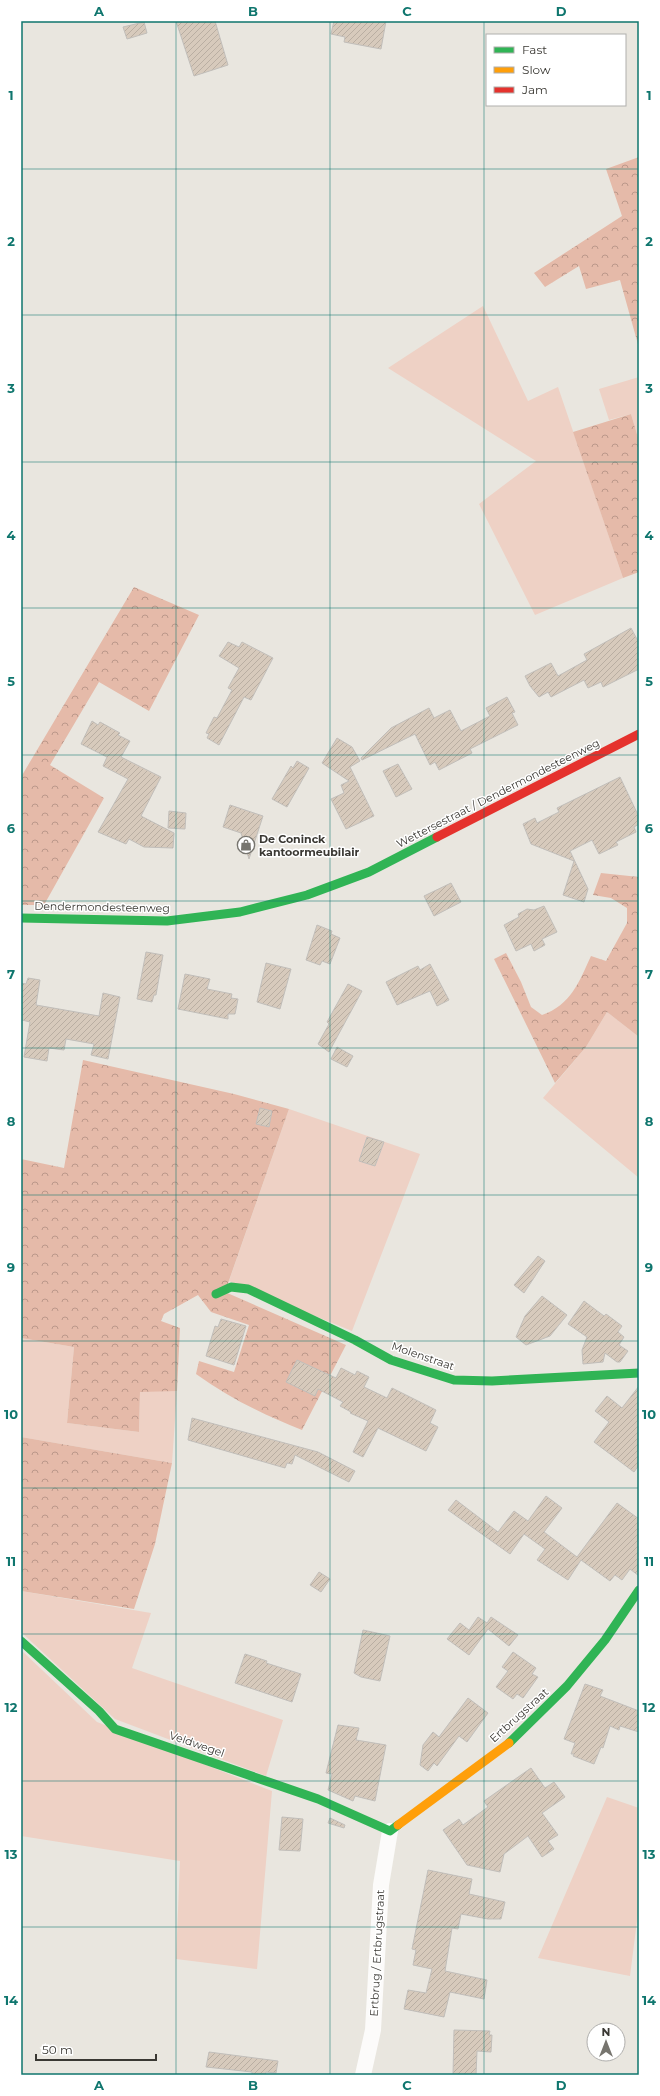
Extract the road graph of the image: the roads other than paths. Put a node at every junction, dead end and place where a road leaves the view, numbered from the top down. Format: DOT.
graph roads {
  1 [pos="639,734"];
  2 [pos="367,873"];
  3 [pos="21,918"];
  4 [pos="216,1294"];
  5 [pos="639,1373"];
  6 [pos="639,1590"];
  7 [pos="21,1641"];
  8 [pos="390,1831"];
  9 [pos="363,2075"];
  1 -- 2 [label="street, Wettersestraat / Dendermondesteenweg"];
  2 -- 3 [label="street, Dendermondesteenweg"];
  4 -- 5 [label="street, Molenstraat"];
  6 -- 8 [label="street, Ertbrugstraat"];
  7 -- 8 [label="street, Veldwegel"];
  8 -- 9 [label="street, Ertbrug / Ertbrugstraat"];
}
